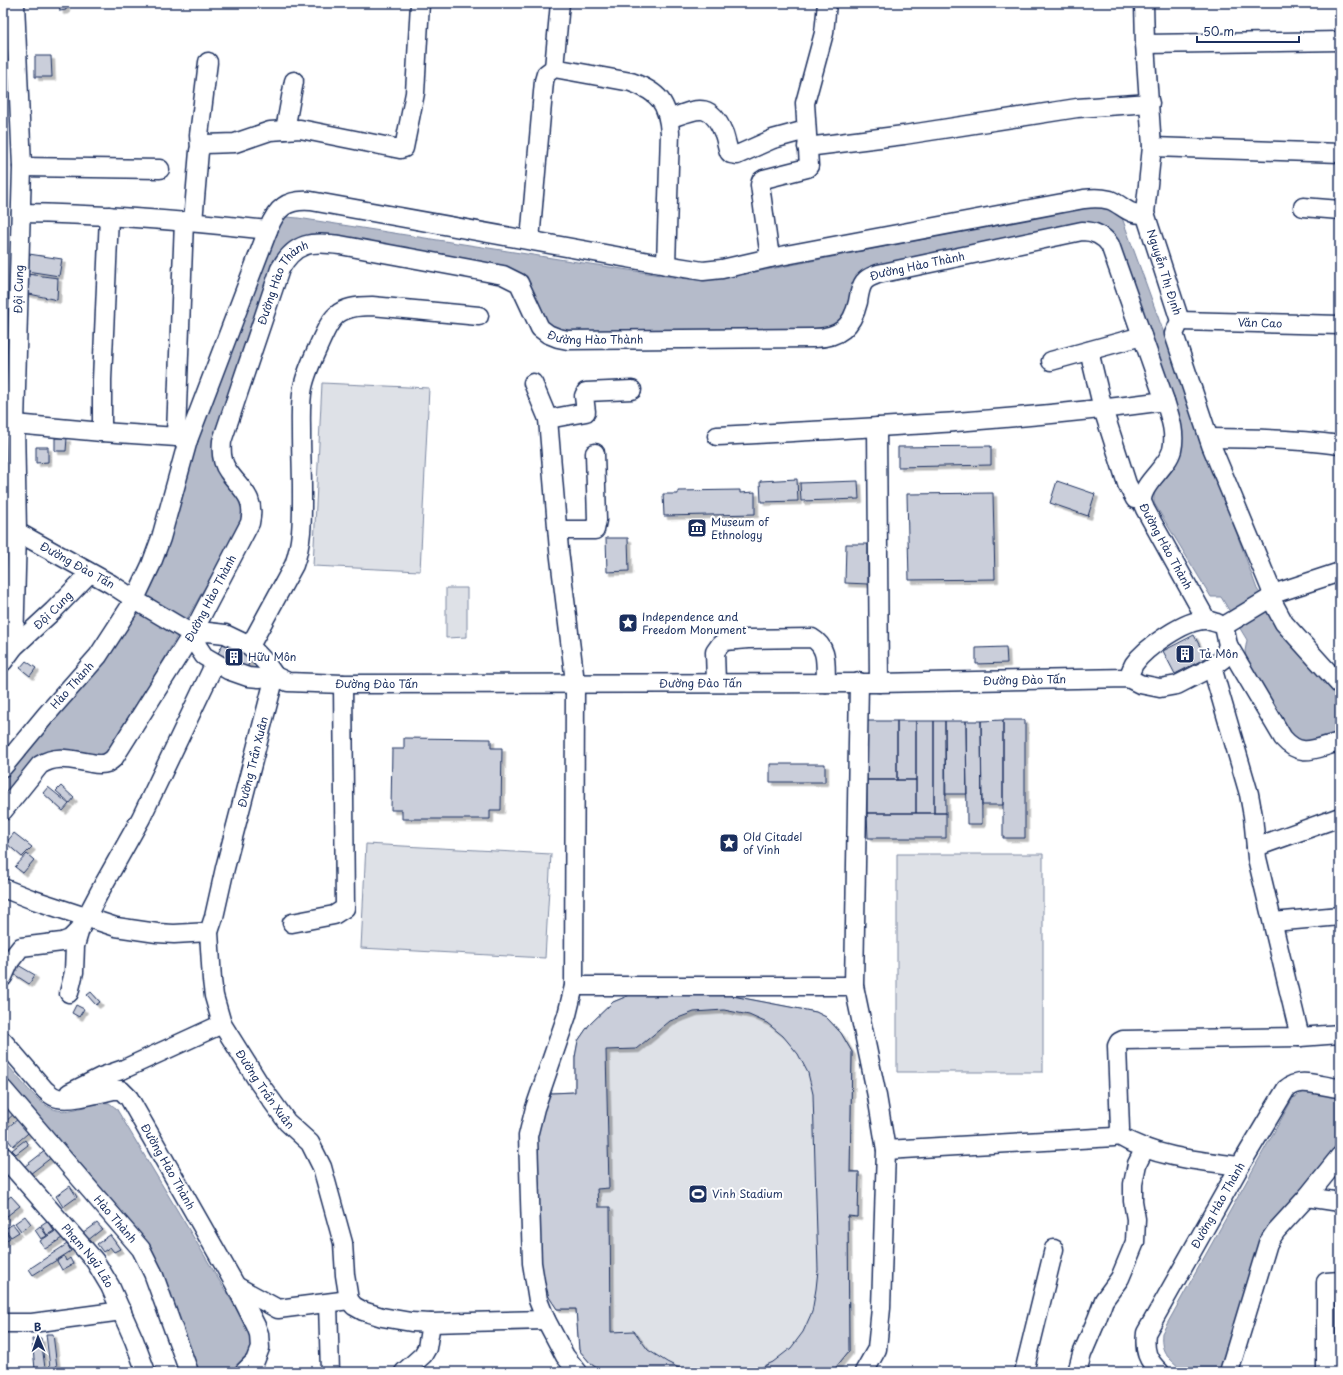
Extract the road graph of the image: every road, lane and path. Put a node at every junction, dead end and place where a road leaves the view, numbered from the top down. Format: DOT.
graph roads {
  1 [pos="15,3"];
  2 [pos="420,3"];
  3 [pos="560,3"];
  4 [pos="827,3"];
  5 [pos="1144,3"];
  6 [pos="1340,41"];
  7 [pos="1145,44"];
  8 [pos="208,62"];
  9 [pos="554,68"];
  10 [pos="294,81"];
  11 [pos="1150,103"];
  12 [pos="669,119"];
  13 [pos="285,130"];
  14 [pos="807,139"];
  15 [pos="1152,147"];
  16 [pos="200,149"];
  17 [pos="1340,153"];
  18 [pos="22,167"];
  19 [pos="160,169"];
  20 [pos="1303,207"];
  21 [pos="1340,210"];
  22 [pos="21,213"];
  23 [pos="1145,214"];
  24 [pos="109,216"];
  25 [pos="189,222"];
  26 [pos="268,230"];
  27 [pos="530,240"];
  28 [pos="770,258"];
  29 [pos="666,265"];
  30 [pos="479,316"];
  31 [pos="1180,321"];
  32 [pos="1340,325"];
  33 [pos="1142,336"];
  34 [pos="1089,351"];
  35 [pos="1050,361"];
  36 [pos="533,383"];
  37 [pos="632,390"];
  38 [pos="1165,401"];
  39 [pos="1103,410"];
  40 [pos="548,419"];
  41 [pos="15,424"];
  42 [pos="877,428"];
  43 [pos="102,432"];
  44 [pos="717,436"];
  45 [pos="1209,438"];
  46 [pos="183,439"];
  47 [pos="1340,445"];
  48 [pos="595,453"];
  49 [pos="1142,500"];
  50 [pos="10,528"];
  51 [pos="558,530"];
  52 [pos="1340,572"];
  53 [pos="90,573"];
  54 [pos="1270,597"];
  55 [pos="138,601"];
  56 [pos="1206,619"];
  57 [pos="1228,624"];
  58 [pos="189,632"];
  59 [pos="1228,645"];
  60 [pos="250,646"];
  61 [pos="14,647"];
  62 [pos="3,662"];
  63 [pos="216,663"];
  64 [pos="1212,667"];
  65 [pos="275,676"];
  66 [pos="1128,678"];
  67 [pos="575,682"];
  68 [pos="716,682"];
  69 [pos="859,682"];
  70 [pos="879,682"];
  71 [pos="826,683"];
  72 [pos="344,684"];
  73 [pos="1340,685"];
  74 [pos="1340,742"];
  75 [pos="3,767"];
  76 [pos="3,811"];
  77 [pos="1340,817"];
  78 [pos="1256,847"];
  79 [pos="3,888"];
  80 [pos="1340,916"];
  81 [pos="1273,922"];
  82 [pos="83,923"];
  83 [pos="292,924"];
  84 [pos="209,932"];
  85 [pos="3,977"];
  86 [pos="574,986"];
  87 [pos="854,986"];
  88 [pos="68,993"];
  89 [pos="222,1024"];
  90 [pos="1340,1034"];
  91 [pos="1300,1037"];
  92 [pos="3,1041"];
  93 [pos="1340,1088"];
  94 [pos="3,1089"];
  95 [pos="59,1098"];
  96 [pos="1117,1135"];
  97 [pos="1145,1148"];
  98 [pos="886,1150"];
  99 [pos="3,1156"];
  100 [pos="1340,1156"];
  101 [pos="1240,1166"];
  102 [pos="1307,1197"];
  103 [pos="1340,1202"];
  104 [pos="1054,1249"];
  105 [pos="1340,1281"];
  106 [pos="236,1286"];
  107 [pos="349,1300"];
  108 [pos="328,1303"];
  109 [pos="122,1312"];
  110 [pos="546,1320"];
  111 [pos="3,1323"];
  112 [pos="431,1323"];
  113 [pos="146,1372"];
  114 [pos="189,1372"];
  115 [pos="244,1372"];
  116 [pos="330,1372"];
  117 [pos="404,1372"];
  118 [pos="578,1372"];
  119 [pos="864,1372"];
  120 [pos="1024,1372"];
  121 [pos="1077,1372"];
  122 [pos="1160,1372"];
  123 [pos="1229,1372"];
  124 [pos="1326,1372"];
  1 -- 18 [label="street, Đội Cung"];
  2 -- 13 [label="street"];
  3 -- 9 [label="street"];
  4 -- 14 [label="street"];
  5 -- 7 [label="street, Nguyễn Thị Định"];
  6 -- 7 [label="street"];
  7 -- 11 [label="street, Nguyễn Thị Định"];
  8 -- 16 [label="street"];
  9 -- 12 [label="street"];
  9 -- 27 [label="street"];
  10 -- 13 [label="street"];
  11 -- 14 [label="street"];
  11 -- 15 [label="street, Nguyễn Thị Định"];
  12 -- 14 [label="street"];
  12 -- 29 [label="street"];
  13 -- 16 [label="street"];
  14 -- 28 [label="street"];
  15 -- 17 [label="street"];
  15 -- 23 [label="street, Nguyễn Thị Định"];
  16 -- 25 [label="street"];
  18 -- 19 [label="street"];
  18 -- 22 [label="street, Đội Cung"];
  20 -- 21 [label="street"];
  22 -- 24 [label="street"];
  22 -- 41 [label="street, Đội Cung"];
  23 -- 28 [label="street"];
  23 -- 31 [label="street, Nguyễn Thị Định"];
  24 -- 25 [label="street"];
  24 -- 43 [label="street"];
  25 -- 26 [label="street"];
  25 -- 46 [label="street"];
  26 -- 27 [label="street"];
  26 -- 46 [label="street"];
  27 -- 29 [label="street"];
  28 -- 29 [label="street"];
  30 -- 60 [label="street"];
  31 -- 32 [label="street, Văn Cao"];
  31 -- 45 [label="street, Nguyễn Thị Định"];
  33 -- 34 [label="street"];
  33 -- 38 [label="street, Đường Hào Thành"];
  33 -- 58 [label="street, Đường Hào Thành"];
  34 -- 35 [label="street"];
  34 -- 39 [label="street"];
  36 -- 40 [label="street"];
  37 -- 40 [label="street"];
  38 -- 39 [label="street"];
  38 -- 49 [label="street, Đường Hào Thành"];
  39 -- 42 [label="street"];
  39 -- 49 [label="street"];
  40 -- 51 [label="street"];
  41 -- 43 [label="street"];
  41 -- 50 [label="street, Đội Cung"];
  42 -- 44 [label="street"];
  42 -- 70 [label="street"];
  43 -- 46 [label="street"];
  45 -- 47 [label="street"];
  45 -- 54 [label="street, Nguyễn Thị Định"];
  46 -- 55 [label="street, Hào Thành"];
  48 -- 51 [label="street"];
  49 -- 56 [label="street, Đường Hào Thành"];
  50 -- 53 [label="street, Đường Đào Tấn"];
  50 -- 61 [label="street, Đội Cung"];
  51 -- 67 [label="street"];
  52 -- 54 [label="street"];
  53 -- 55 [label="street, Đường Đào Tấn"];
  53 -- 61 [label="street, Đội Cung"];
  54 -- 57 [label="street"];
  54 -- 73 [label="street, Nguyễn Thị Định"];
  55 -- 58 [label="street, Đường Đào Tấn"];
  55 -- 75 [label="street, Hào Thành"];
  56 -- 57 [label="street"];
  56 -- 66 [label="street"];
  57 -- 59 [label="street"];
  58 -- 60 [label="street"];
  58 -- 63 [label="street, Đường Đào Tấn"];
  58 -- 76 [label="street, Đường Hào Thành"];
  59 -- 64 [label="street, Đường Đào Tấn"];
  59 -- 74 [label="street"];
  60 -- 65 [label="street"];
  61 -- 62 [label="street, Đội Cung"];
  63 -- 65 [label="street, Đường Đào Tấn"];
  63 -- 82 [label="street"];
  64 -- 66 [label="street, Đường Đào Tấn"];
  64 -- 78 [label="street"];
  65 -- 72 [label="street, Đường Đào Tấn"];
  65 -- 84 [label="street, Đường Trần Xuân"];
  66 -- 70 [label="street, Đường Đào Tấn"];
  67 -- 68 [label="street, Đường Đào Tấn"];
  67 -- 72 [label="street, Đường Đào Tấn"];
  67 -- 86 [label="street"];
  68 -- 71 [label="street, Đường Đào Tấn"];
  68 -- 71 [label="street"];
  69 -- 70 [label="street, Đường Đào Tấn"];
  69 -- 71 [label="street, Đường Đào Tấn"];
  69 -- 87 [label="street"];
  72 -- 83 [label="street"];
  77 -- 78 [label="street"];
  78 -- 81 [label="street"];
  79 -- 82 [label="street"];
  80 -- 81 [label="street"];
  81 -- 91 [label="street"];
  82 -- 84 [label="street"];
  82 -- 85 [label="street"];
  82 -- 88 [label="street"];
  84 -- 89 [label="street, Đường Trần Xuân"];
  86 -- 87 [label="street"];
  86 -- 110 [label="street"];
  87 -- 98 [label="street"];
  89 -- 95 [label="street"];
  89 -- 107 [label="street, Đường Trần Xuân"];
  90 -- 91 [label="street"];
  91 -- 96 [label="street"];
  92 -- 95 [label="street"];
  93 -- 101 [label="street, Đường Hào Thành"];
  94 -- 114 [label="street, Hào Thành"];
  95 -- 106 [label="street, Đường Hào Thành"];
  96 -- 97 [label="street"];
  96 -- 98 [label="street"];
  97 -- 101 [label="street"];
  97 -- 121 [label="street"];
  98 -- 119 [label="street"];
  99 -- 109 [label="street, Phạm Ngũ Lão"];
  100 -- 102 [label="street"];
  101 -- 122 [label="street, Đường Hào Thành"];
  102 -- 103 [label="street"];
  102 -- 123 [label="street"];
  104 -- 120 [label="street"];
  105 -- 124 [label="street"];
  106 -- 108 [label="street"];
  106 -- 115 [label="street, Đường Hào Thành"];
  107 -- 108 [label="street"];
  107 -- 112 [label="street"];
  108 -- 116 [label="street"];
  109 -- 111 [label="street"];
  109 -- 113 [label="street, Phạm Ngũ Lão"];
  110 -- 112 [label="street"];
  110 -- 118 [label="street"];
  112 -- 117 [label="street"];
}
